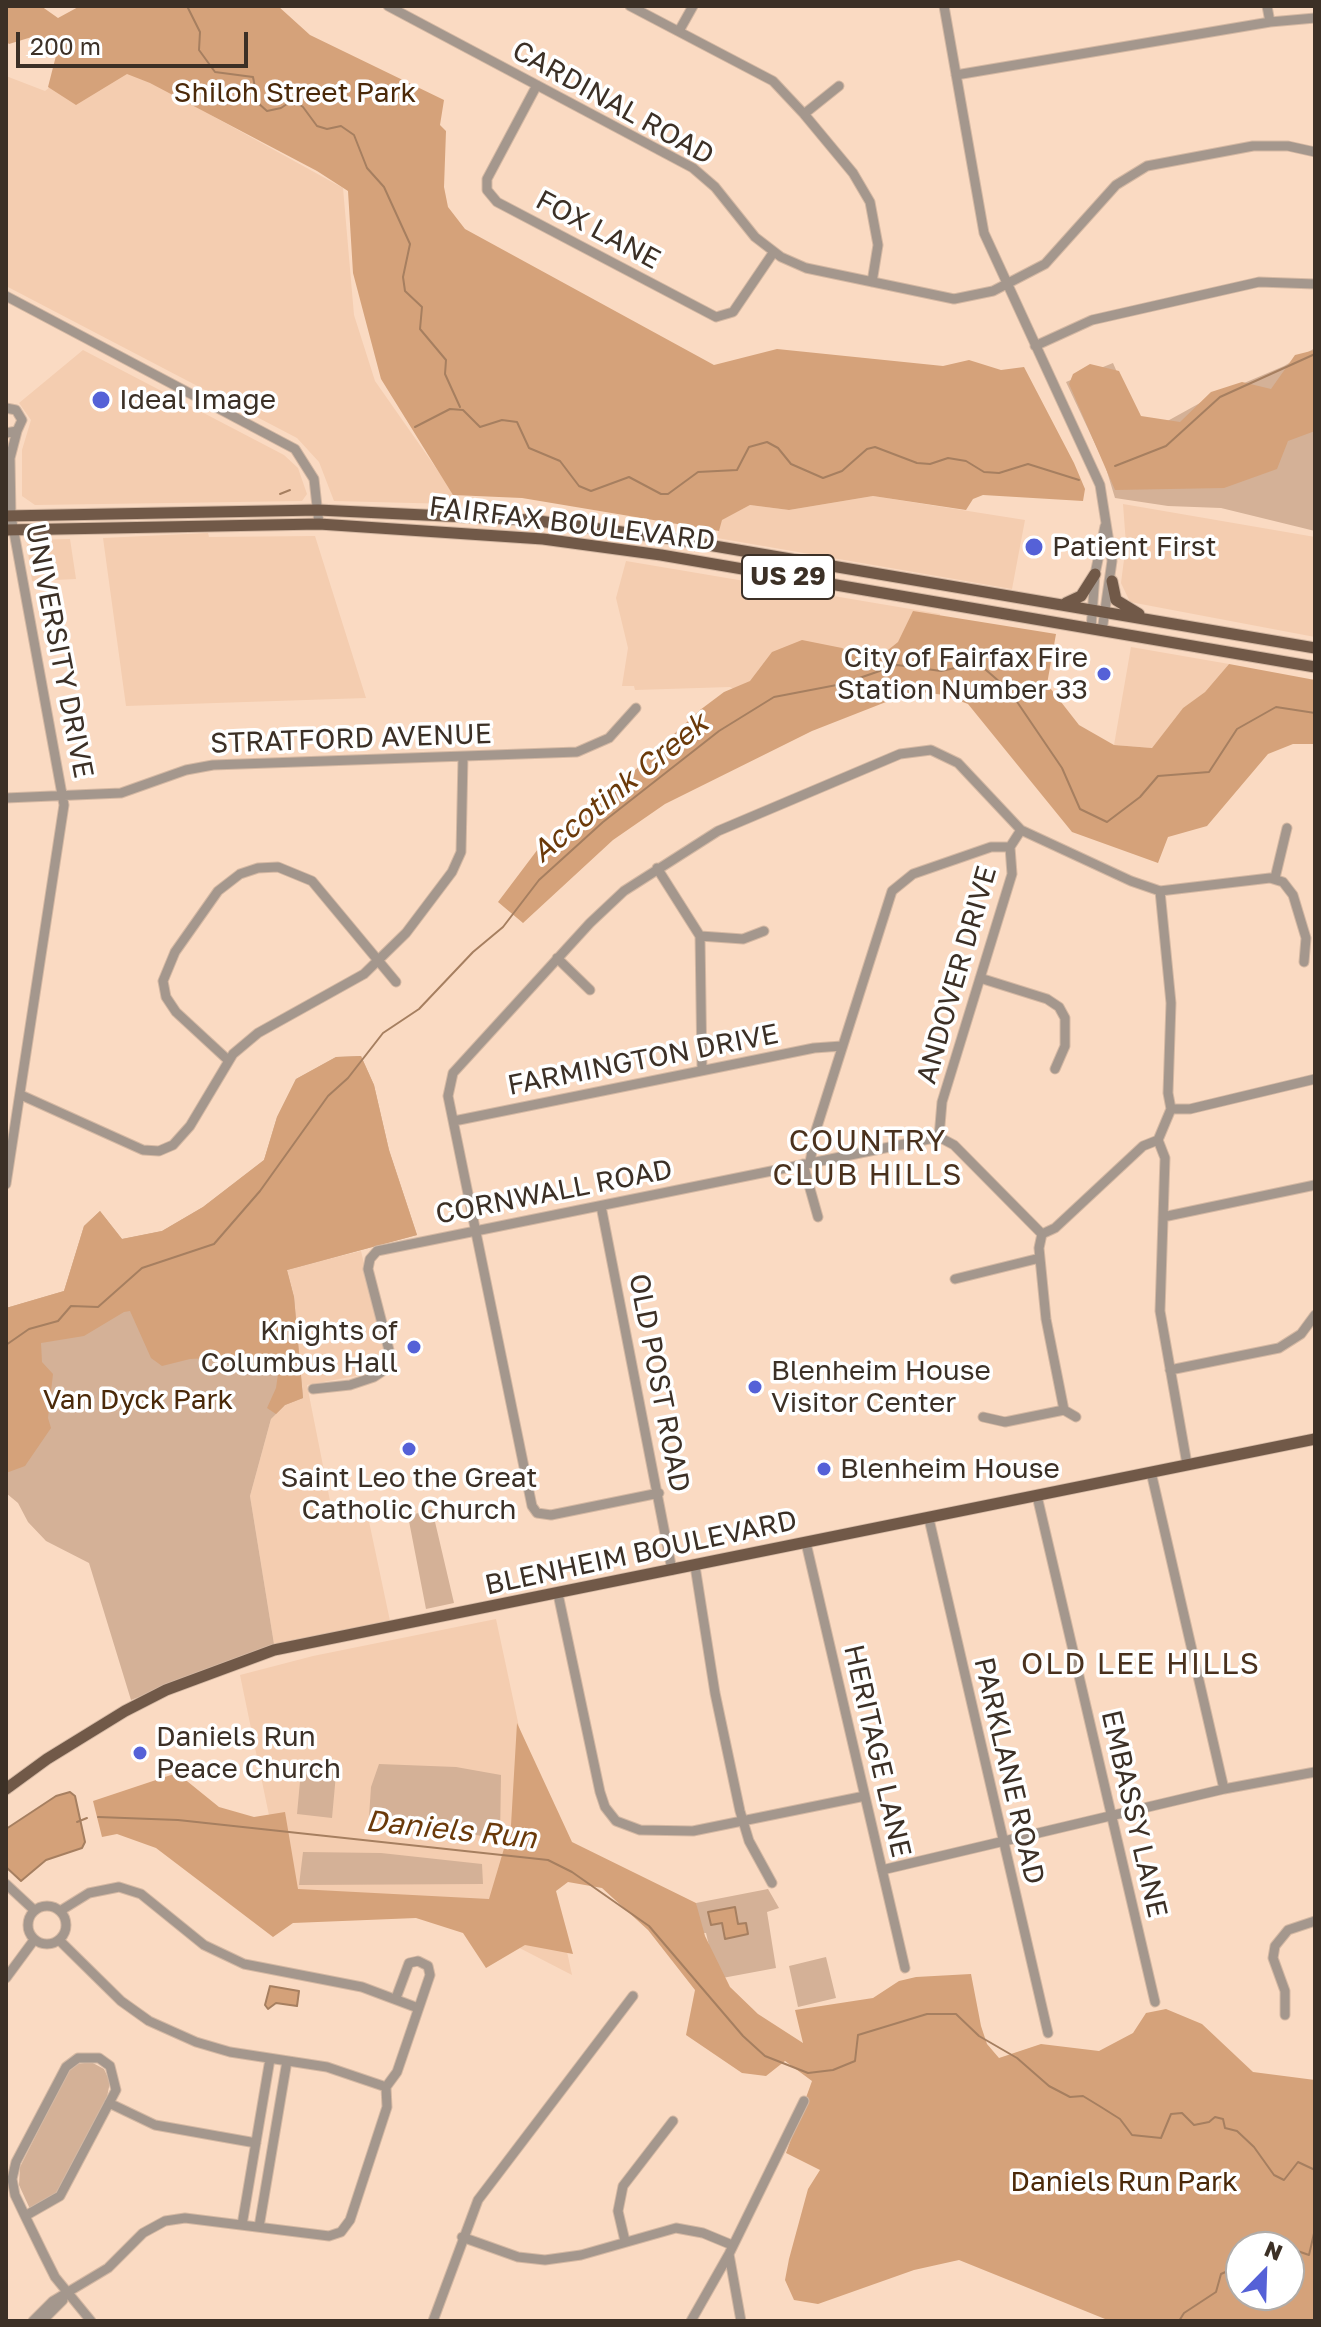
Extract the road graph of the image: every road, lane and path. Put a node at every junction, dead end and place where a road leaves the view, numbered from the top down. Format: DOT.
graph roads {
  1 [pos="388,6"];
  2 [pos="630,6"];
  3 [pos="693,6"];
  4 [pos="944,6"];
  5 [pos="1267,6"];
  6 [pos="1315,18"];
  7 [pos="1270,22"];
  8 [pos="679,31"];
  9 [pos="956,75"];
  10 [pos="537,85"];
  11 [pos="839,86"];
  12 [pos="804,114"];
  13 [pos="1315,152"];
  14 [pos="773,253"];
  15 [pos="872,282"];
  16 [pos="1315,284"];
  17 [pos="1005,285"];
  18 [pos="6,296"];
  19 [pos="1035,346"];
  20 [pos="6,408"];
  21 [pos="17,431"];
  22 [pos="6,433"];
  23 [pos="8,455"];
  24 [pos="318,510"];
  25 [pos="9,516"];
  26 [pos="1107,519"];
  27 [pos="319,524"];
  28 [pos="10,530"];
  29 [pos="1095,574"];
  30 [pos="1112,581"];
  31 [pos="1054,604"];
  32 [pos="1091,610"];
  33 [pos="1105,612"];
  34 [pos="1162,623"];
  35 [pos="1097,630"];
  36 [pos="1315,648"];
  37 [pos="1315,667"];
  38 [pos="636,708"];
  39 [pos="463,757"];
  40 [pos="64,796"];
  41 [pos="6,798"];
  42 [pos="1287,828"];
  43 [pos="1021,830"];
  44 [pos="1010,847"];
  45 [pos="657,868"];
  46 [pos="1275,878"];
  47 [pos="1160,891"];
  48 [pos="764,931"];
  49 [pos="700,936"];
  50 [pos="557,958"];
  51 [pos="1304,962"];
  52 [pos="379,963"];
  53 [pos="980,978"];
  54 [pos="396,982"];
  55 [pos="590,990"];
  56 [pos="842,1046"];
  57 [pos="228,1060"];
  58 [pos="1055,1069"];
  59 [pos="702,1070"];
  60 [pos="1315,1079"];
  61 [pos="21,1095"];
  62 [pos="1171,1109"];
  63 [pos="454,1121"];
  64 [pos="939,1137"];
  65 [pos="1158,1140"];
  66 [pos="806,1163"];
  67 [pos="6,1184"];
  68 [pos="1315,1185"];
  69 [pos="601,1206"];
  70 [pos="818,1217"];
  71 [pos="1163,1217"];
  72 [pos="476,1231"];
  73 [pos="1042,1234"];
  74 [pos="1040,1258"];
  75 [pos="955,1279"];
  76 [pos="1315,1315"];
  77 [pos="1170,1370"];
  78 [pos="313,1389"];
  79 [pos="1064,1410"];
  80 [pos="983,1417"];
  81 [pos="1076,1417"];
  82 [pos="1315,1441"];
  83 [pos="1187,1464"];
  84 [pos="1151,1472"];
  85 [pos="659,1493"];
  86 [pos="1037,1496"];
  87 [pos="537,1513"];
  88 [pos="929,1519"];
  89 [pos="531,1523"];
  90 [pos="806,1543"];
  91 [pos="695,1566"];
  92 [pos="672,1570"];
  93 [pos="558,1594"];
  94 [pos="1315,1772"];
  95 [pos="6,1789"];
  96 [pos="1224,1789"];
  97 [pos="865,1796"];
  98 [pos="1111,1816"];
  99 [pos="743,1821"];
  100 [pos="1003,1841"];
  101 [pos="882,1870"];
  102 [pos="772,1883"];
  103 [pos="10,1887"];
  104 [pos="34,1910"];
  105 [pos="60,1911"];
  106 [pos="1315,1921"];
  107 [pos="34,1940"];
  108 [pos="59,1940"];
  109 [pos="905,1968"];
  110 [pos="6,1978"];
  111 [pos="633,1996"];
  112 [pos="396,1998"];
  113 [pos="1155,2002"];
  114 [pos="418,2008"];
  115 [pos="1285,2015"];
  116 [pos="1048,2033"];
  117 [pos="270,2059"];
  118 [pos="287,2061"];
  119 [pos="386,2087"];
  120 [pos="804,2101"];
  121 [pos="109,2103"];
  122 [pos="673,2121"];
  123 [pos="256,2143"];
  124 [pos="25,2216"];
  125 [pos="242,2225"];
  126 [pos="259,2227"];
  127 [pos="462,2237"];
  128 [pos="625,2241"];
  129 [pos="730,2250"];
  130 [pos="68,2294"];
  131 [pos="33,2321"];
  132 [pos="42,2321"];
  133 [pos="91,2321"];
  134 [pos="433,2321"];
  135 [pos="691,2321"];
  136 [pos="741,2321"];
  1 -- 10 [label="street, CARDINAL ROAD"];
  2 -- 8 [label="street"];
  3 -- 8 [label="street"];
  4 -- 9 [label="street"];
  5 -- 7 [label="street"];
  6 -- 7 [label="street"];
  7 -- 9 [label="street"];
  8 -- 12 [label="street"];
  9 -- 17 [label="street"];
  10 -- 14 [label="street, CARDINAL ROAD"];
  10 -- 14 [label="street, FOX LANE"];
  11 -- 12 [label="street"];
  12 -- 15 [label="street"];
  13 -- 17 [label="street, CARDINAL ROAD"];
  14 -- 15 [label="street, CARDINAL ROAD"];
  15 -- 17 [label="street, CARDINAL ROAD"];
  16 -- 19 [label="street"];
  17 -- 19 [label="street"];
  18 -- 24 [label="street"];
  19 -- 26 [label="street"];
  20 -- 21 [label="street"];
  21 -- 22 [label="street"];
  21 -- 23 [label="street, UNIVERSITY DRIVE"];
  23 -- 25 [label="street, UNIVERSITY DRIVE"];
  24 -- 25 [label="main road, FAIRFAX BOULEVARD / US 29"];
  24 -- 27 [label="street"];
  24 -- 31 [label="main road, FAIRFAX BOULEVARD / US 29"];
  25 -- 28 [label="street, UNIVERSITY DRIVE"];
  26 -- 29 [label="street"];
  26 -- 30 [label="street"];
  27 -- 28 [label="main road, FAIRFAX BOULEVARD / US 29"];
  27 -- 35 [label="main road, FAIRFAX BOULEVARD / US 29"];
  28 -- 40 [label="street, UNIVERSITY DRIVE"];
  29 -- 31 [label="main road"];
  29 -- 32 [label="street"];
  30 -- 33 [label="street"];
  30 -- 34 [label="main road"];
  31 -- 32 [label="main road, FAIRFAX BOULEVARD / US 29"];
  32 -- 33 [label="main road, FAIRFAX BOULEVARD / US 29"];
  32 -- 35 [label="street"];
  33 -- 34 [label="main road, FAIRFAX BOULEVARD / US 29"];
  33 -- 35 [label="street"];
  34 -- 36 [label="main road, FAIRFAX BOULEVARD / US 29"];
  35 -- 37 [label="main road, FAIRFAX BOULEVARD / US 29"];
  38 -- 39 [label="street, STRATFORD AVENUE"];
  39 -- 40 [label="street, STRATFORD AVENUE"];
  39 -- 52 [label="street"];
  40 -- 41 [label="street, STRATFORD AVENUE"];
  40 -- 61 [label="street, UNIVERSITY DRIVE"];
  42 -- 46 [label="street"];
  43 -- 44 [label="street, ANDOVER DRIVE"];
  43 -- 45 [label="street"];
  43 -- 47 [label="street"];
  44 -- 53 [label="street, ANDOVER DRIVE"];
  44 -- 56 [label="street"];
  45 -- 49 [label="street"];
  45 -- 50 [label="street"];
  46 -- 47 [label="street"];
  46 -- 51 [label="street"];
  47 -- 62 [label="street"];
  48 -- 49 [label="street"];
  49 -- 59 [label="street"];
  50 -- 55 [label="street"];
  50 -- 63 [label="street"];
  52 -- 54 [label="street"];
  52 -- 57 [label="street"];
  52 -- 57 [label="street"];
  53 -- 58 [label="street"];
  53 -- 64 [label="street, ANDOVER DRIVE"];
  56 -- 59 [label="street, FARMINGTON DRIVE"];
  56 -- 66 [label="street"];
  57 -- 61 [label="street"];
  59 -- 63 [label="street, FARMINGTON DRIVE"];
  60 -- 62 [label="street"];
  61 -- 67 [label="street, UNIVERSITY DRIVE"];
  62 -- 65 [label="street"];
  63 -- 72 [label="street"];
  64 -- 66 [label="street, CORNWALL ROAD"];
  64 -- 73 [label="street"];
  65 -- 71 [label="street"];
  65 -- 73 [label="street"];
  66 -- 69 [label="street, CORNWALL ROAD"];
  66 -- 70 [label="street"];
  68 -- 71 [label="street"];
  69 -- 72 [label="street, CORNWALL ROAD"];
  69 -- 85 [label="street, OLD POST ROAD"];
  71 -- 77 [label="street"];
  72 -- 78 [label="street, CORNWALL ROAD"];
  72 -- 87 [label="street"];
  73 -- 74 [label="street"];
  74 -- 75 [label="street"];
  74 -- 79 [label="street"];
  76 -- 77 [label="street"];
  77 -- 83 [label="street"];
  79 -- 80 [label="street"];
  79 -- 81 [label="street"];
  82 -- 83 [label="main road, BLENHEIM BOULEVARD"];
  83 -- 84 [label="main road, BLENHEIM BOULEVARD"];
  84 -- 86 [label="main road, BLENHEIM BOULEVARD"];
  84 -- 96 [label="street"];
  85 -- 87 [label="street"];
  85 -- 92 [label="street, OLD POST ROAD"];
  86 -- 88 [label="main road, BLENHEIM BOULEVARD"];
  86 -- 98 [label="street, EMBASSY LANE"];
  87 -- 89 [label="street"];
  88 -- 90 [label="main road, BLENHEIM BOULEVARD"];
  88 -- 100 [label="street, PARKLANE ROAD"];
  90 -- 91 [label="main road, BLENHEIM BOULEVARD"];
  90 -- 97 [label="street, HERITAGE LANE"];
  91 -- 92 [label="main road, BLENHEIM BOULEVARD"];
  91 -- 99 [label="street"];
  92 -- 93 [label="main road, BLENHEIM BOULEVARD"];
  93 -- 95 [label="main road, BLENHEIM BOULEVARD"];
  93 -- 99 [label="street"];
  94 -- 96 [label="street"];
  96 -- 98 [label="street"];
  97 -- 99 [label="street"];
  97 -- 101 [label="street, HERITAGE LANE"];
  98 -- 100 [label="street"];
  98 -- 113 [label="street, EMBASSY LANE"];
  99 -- 102 [label="street"];
  100 -- 101 [label="street"];
  100 -- 116 [label="street, PARKLANE ROAD"];
  101 -- 109 [label="street, HERITAGE LANE"];
  103 -- 104 [label="street"];
  104 -- 105 [label="street"];
  104 -- 107 [label="street"];
  105 -- 108 [label="street"];
  105 -- 112 [label="street"];
  106 -- 115 [label="street"];
  107 -- 108 [label="street"];
  107 -- 110 [label="street"];
  108 -- 117 [label="street"];
  111 -- 127 [label="street"];
  112 -- 114 [label="street"];
  112 -- 114 [label="street"];
  114 -- 119 [label="street"];
  117 -- 118 [label="street"];
  117 -- 123 [label="street"];
  118 -- 119 [label="street"];
  118 -- 126 [label="street"];
  119 -- 126 [label="street"];
  120 -- 129 [label="street"];
  121 -- 123 [label="street"];
  121 -- 124 [label="street"];
  121 -- 124 [label="street"];
  122 -- 128 [label="street"];
  123 -- 125 [label="street"];
  124 -- 130 [label="street"];
  125 -- 126 [label="street"];
  125 -- 130 [label="street"];
  127 -- 128 [label="street"];
  127 -- 134 [label="street"];
  128 -- 129 [label="street"];
  129 -- 135 [label="street"];
  129 -- 136 [label="street"];
  130 -- 131 [label="street"];
  130 -- 132 [label="street"];
  130 -- 133 [label="street"];
}
